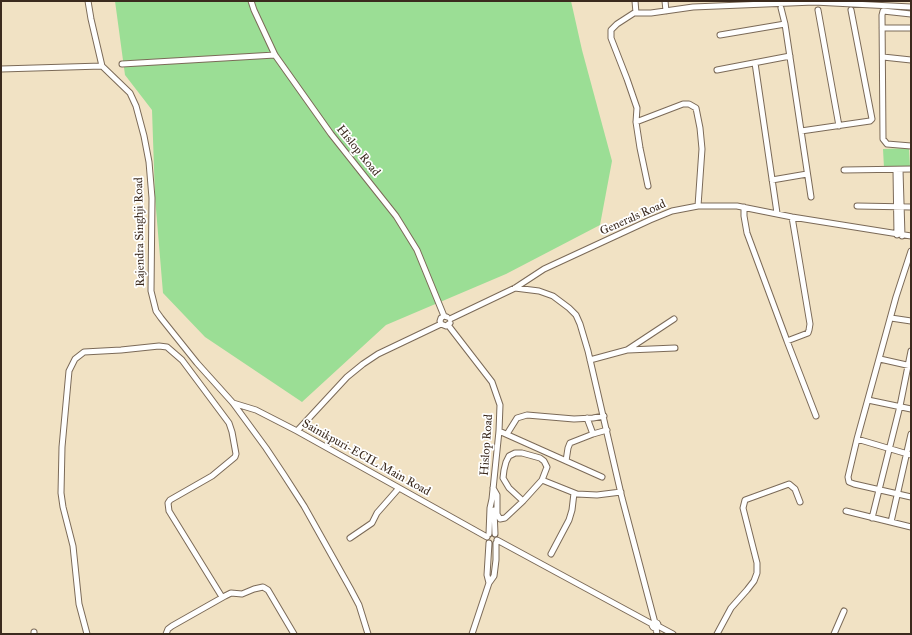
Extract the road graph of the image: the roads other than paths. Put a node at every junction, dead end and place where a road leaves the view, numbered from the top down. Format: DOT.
graph roads {
  1 [pos="88,1"];
  2 [pos="251,1"];
  3 [pos="635,1"];
  4 [pos="665,1"];
  5 [pos="695,1"];
  6 [pos="814,1"];
  7 [pos="724,3"];
  8 [pos="756,3"];
  9 [pos="696,7"];
  10 [pos="911,7"];
  11 [pos="781,8"];
  12 [pos="818,10"];
  13 [pos="851,10"];
  14 [pos="666,11"];
  15 [pos="636,13"];
  16 [pos="911,14"];
  17 [pos="785,24"];
  18 [pos="882,28"];
  19 [pos="911,28"];
  20 [pos="720,35"];
  21 [pos="275,55"];
  22 [pos="790,56"];
  23 [pos="883,57"];
  24 [pos="911,60"];
  25 [pos="754,63"];
  26 [pos="122,64"];
  27 [pos="102,66"];
  28 [pos="1,68"];
  29 [pos="717,70"];
  30 [pos="636,122"];
  31 [pos="839,126"];
  32 [pos="801,131"];
  33 [pos="911,146"];
  34 [pos="844,170"];
  35 [pos="898,170"];
  36 [pos="911,170"];
  37 [pos="807,174"];
  38 [pos="772,180"];
  39 [pos="648,186"];
  40 [pos="811,197"];
  41 [pos="698,206"];
  42 [pos="857,206"];
  43 [pos="896,206"];
  44 [pos="744,207"];
  45 [pos="902,207"];
  46 [pos="911,207"];
  47 [pos="777,213"];
  48 [pos="792,217"];
  49 [pos="899,235"];
  50 [pos="911,236"];
  51 [pos="911,251"];
  52 [pos="515,288"];
  53 [pos="444,316"];
  54 [pos="891,318"];
  55 [pos="450,319"];
  56 [pos="674,319"];
  57 [pos="911,321"];
  58 [pos="441,324"];
  59 [pos="448,325"];
  60 [pos="787,341"];
  61 [pos="675,348"];
  62 [pos="627,350"];
  63 [pos="911,351"];
  64 [pos="880,359"];
  65 [pos="590,360"];
  66 [pos="910,366"];
  67 [pos="868,400"];
  68 [pos="233,402"];
  69 [pos="900,406"];
  70 [pos="911,409"];
  71 [pos="604,416"];
  72 [pos="816,416"];
  73 [pos="587,418"];
  74 [pos="607,430"];
  75 [pos="499,431"];
  76 [pos="297,432"];
  77 [pos="507,434"];
  78 [pos="593,434"];
  79 [pos="911,434"];
  80 [pos="856,439"];
  81 [pos="888,448"];
  82 [pos="909,454"];
  83 [pos="566,460"];
  84 [pos="602,477"];
  85 [pos="542,480"];
  86 [pos="493,487"];
  87 [pos="399,488"];
  88 [pos="879,490"];
  89 [pos="621,492"];
  90 [pos="574,493"];
  91 [pos="898,493"];
  92 [pos="911,497"];
  93 [pos="523,501"];
  94 [pos="800,502"];
  95 [pos="846,511"];
  96 [pos="872,518"];
  97 [pos="891,522"];
  98 [pos="911,526"];
  99 [pos="490,535"];
  100 [pos="350,538"];
  101 [pos="496,542"];
  102 [pos="489,543"];
  103 [pos="551,554"];
  104 [pos="489,583"];
  105 [pos="222,598"];
  106 [pos="844,611"];
  107 [pos="655,625"];
  108 [pos="293,633"];
  109 [pos="87,634"];
  110 [pos="166,634"];
  111 [pos="368,634"];
  112 [pos="472,634"];
  113 [pos="657,634"];
  114 [pos="673,634"];
  115 [pos="717,634"];
  116 [pos="834,634"];
  1 -- 27 [label="street"];
  2 -- 21 [label="street, Hislop Road"];
  3 -- 15 [label="street"];
  4 -- 14 [label="street"];
  5 -- 9 [label="street"];
  6 -- 8 [label="street"];
  6 -- 10 [label="street"];
  7 -- 8 [label="street"];
  7 -- 9 [label="street"];
  9 -- 14 [label="street"];
  11 -- 17 [label="street"];
  12 -- 31 [label="street"];
  13 -- 31 [label="street"];
  14 -- 15 [label="street"];
  15 -- 30 [label="street"];
  16 -- 18 [label="street"];
  17 -- 20 [label="street"];
  17 -- 22 [label="street"];
  18 -- 19 [label="street"];
  18 -- 23 [label="street"];
  21 -- 26 [label="street"];
  21 -- 53 [label="street, Hislop Road"];
  22 -- 25 [label="street"];
  22 -- 32 [label="street"];
  23 -- 24 [label="street"];
  23 -- 33 [label="street"];
  25 -- 29 [label="street"];
  25 -- 38 [label="street"];
  27 -- 28 [label="street"];
  27 -- 68 [label="street, Rajendra Singhji Road"];
  30 -- 39 [label="street"];
  30 -- 41 [label="street"];
  31 -- 32 [label="street"];
  32 -- 37 [label="street"];
  34 -- 35 [label="street"];
  35 -- 36 [label="street"];
  35 -- 43 [label="street"];
  35 -- 45 [label="street"];
  37 -- 38 [label="street"];
  37 -- 40 [label="street"];
  38 -- 47 [label="street"];
  41 -- 44 [label="street, Generals Road"];
  41 -- 52 [label="street, Generals Road"];
  42 -- 43 [label="street"];
  43 -- 45 [label="street"];
  43 -- 49 [label="street"];
  44 -- 47 [label="street, Generals Road"];
  44 -- 60 [label="street"];
  45 -- 46 [label="street"];
  45 -- 49 [label="street"];
  47 -- 48 [label="street, Generals Road"];
  48 -- 49 [label="street, Generals Road"];
  48 -- 60 [label="street"];
  49 -- 50 [label="street, Generals Road"];
  51 -- 54 [label="street"];
  52 -- 55 [label="street, Generals Road"];
  52 -- 65 [label="street"];
  53 -- 55 [label="street"];
  53 -- 58 [label="street"];
  54 -- 57 [label="street"];
  54 -- 64 [label="street"];
  55 -- 59 [label="street"];
  56 -- 62 [label="street"];
  58 -- 59 [label="street"];
  58 -- 76 [label="street"];
  59 -- 75 [label="street, Hislop Road"];
  60 -- 72 [label="street"];
  61 -- 62 [label="street"];
  62 -- 65 [label="street"];
  63 -- 66 [label="street"];
  64 -- 66 [label="street"];
  64 -- 67 [label="street"];
  65 -- 71 [label="street"];
  66 -- 69 [label="street"];
  67 -- 69 [label="street"];
  67 -- 80 [label="street"];
  68 -- 76 [label="street, Sainikpuri-ECIL Main Road"];
  68 -- 111 [label="street, Rajendra Singhji Road"];
  69 -- 70 [label="street"];
  69 -- 81 [label="street"];
  71 -- 73 [label="street"];
  71 -- 74 [label="street"];
  73 -- 77 [label="street"];
  73 -- 78 [label="street"];
  74 -- 78 [label="street"];
  74 -- 89 [label="street"];
  75 -- 77 [label="street"];
  75 -- 86 [label="street, Hislop Road"];
  76 -- 87 [label="street, Sainikpuri-ECIL Main Road"];
  77 -- 83 [label="street"];
  78 -- 83 [label="street"];
  79 -- 82 [label="street"];
  80 -- 81 [label="street"];
  80 -- 88 [label="street"];
  81 -- 82 [label="street"];
  81 -- 88 [label="street"];
  82 -- 91 [label="street"];
  83 -- 84 [label="street"];
  85 -- 90 [label="street"];
  85 -- 93 [label="street"];
  85 -- 93 [label="street"];
  86 -- 93 [label="street"];
  86 -- 99 [label="street, Hislop Road"];
  87 -- 99 [label="street, Sainikpuri-ECIL Main Road"];
  87 -- 100 [label="street"];
  88 -- 91 [label="street"];
  88 -- 96 [label="street"];
  89 -- 90 [label="street"];
  89 -- 107 [label="street"];
  90 -- 103 [label="street"];
  91 -- 92 [label="street"];
  91 -- 97 [label="street"];
  94 -- 115 [label="street"];
  95 -- 96 [label="street"];
  96 -- 97 [label="street"];
  97 -- 98 [label="street"];
  99 -- 101 [label="street"];
  99 -- 102 [label="street"];
  101 -- 102 [label="street"];
  101 -- 104 [label="street"];
  101 -- 107 [label="street"];
  102 -- 104 [label="street"];
  104 -- 112 [label="street"];
  105 -- 108 [label="street"];
  105 -- 109 [label="street"];
  105 -- 110 [label="street"];
  106 -- 116 [label="street"];
  107 -- 113 [label="street"];
  107 -- 114 [label="street"];
}
